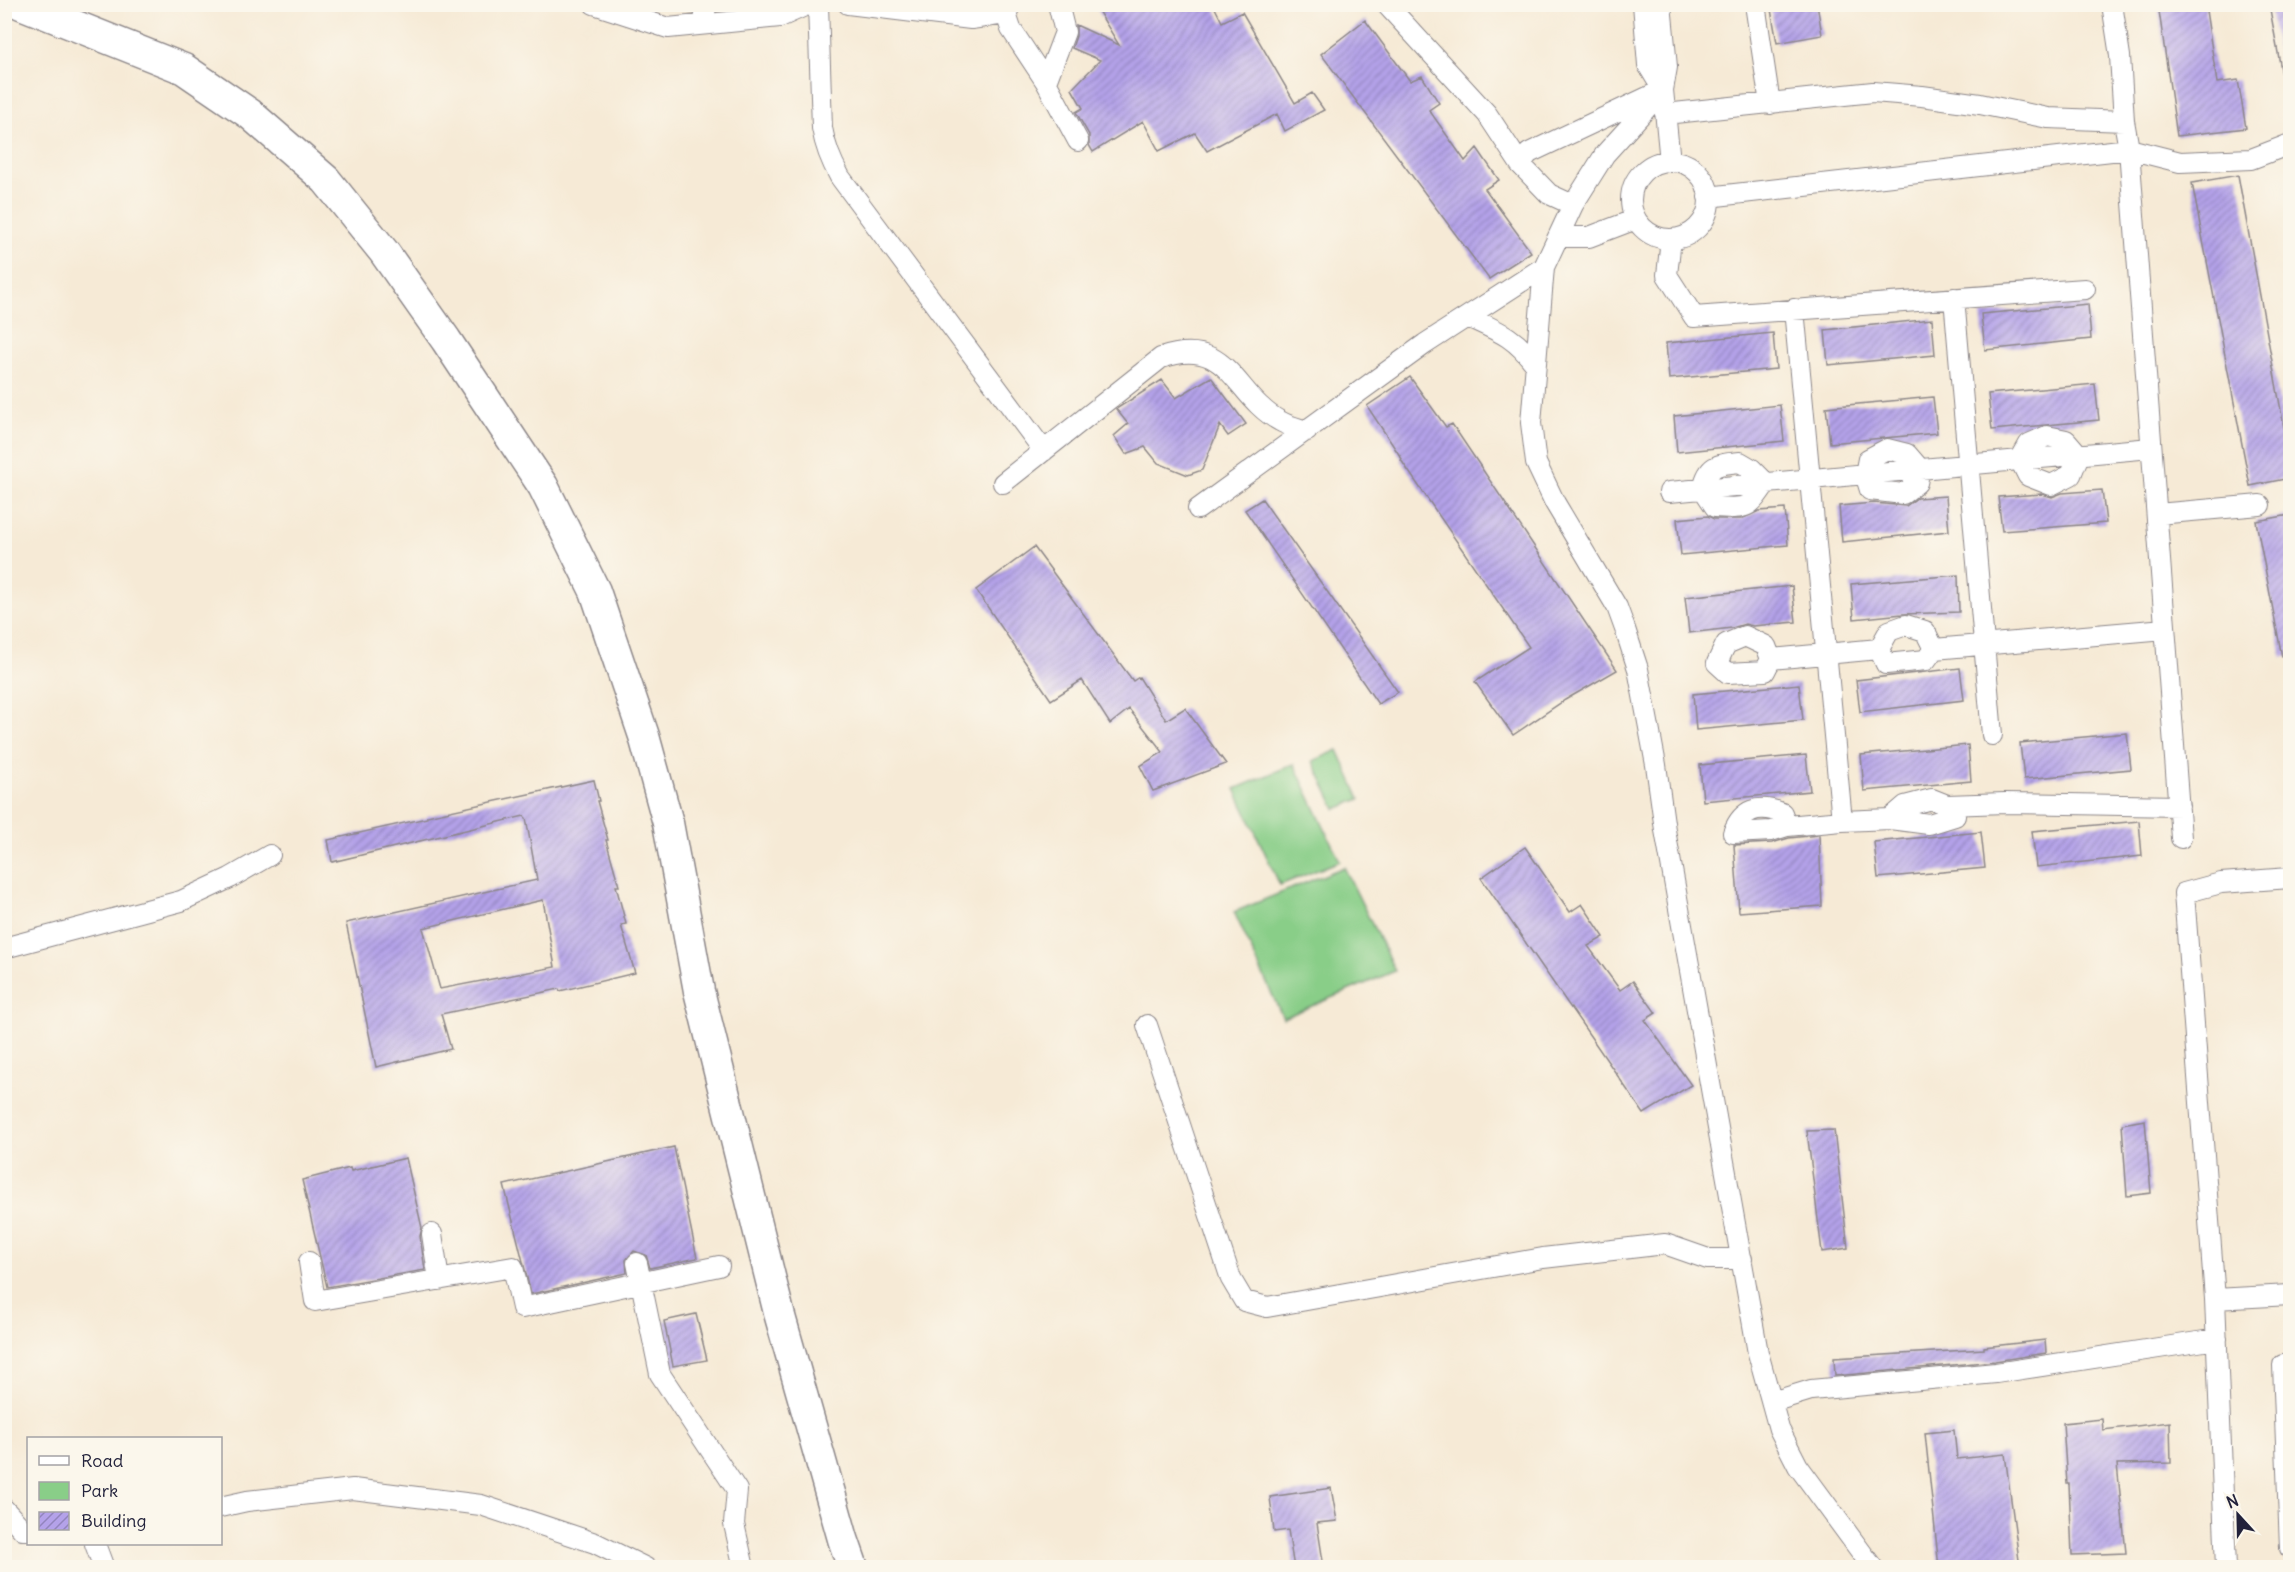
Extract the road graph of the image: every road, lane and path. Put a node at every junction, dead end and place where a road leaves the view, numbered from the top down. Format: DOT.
graph roads {
  1 [pos="21,4"];
  2 [pos="594,4"];
  3 [pos="706,4"];
  4 [pos="848,4"];
  5 [pos="1058,4"];
  6 [pos="1386,4"];
  7 [pos="1643,4"];
  8 [pos="1661,4"];
  9 [pos="1755,4"];
  10 [pos="2112,4"];
  11 [pos="806,6"];
  12 [pos="1008,9"];
  13 [pos="704,24"];
  14 [pos="1046,82"];
  15 [pos="1662,90"];
  16 [pos="1770,104"];
  17 [pos="1665,114"];
  18 [pos="2124,121"];
  19 [pos="1078,141"];
  20 [pos="2290,144"];
  21 [pos="2129,149"];
  22 [pos="1670,162"];
  23 [pos="1520,164"];
  24 [pos="1708,197"];
  25 [pos="1573,205"];
  26 [pos="1636,219"];
  27 [pos="1558,237"];
  28 [pos="1671,239"];
  29 [pos="1544,267"];
  30 [pos="2085,289"];
  31 [pos="1954,298"];
  32 [pos="1794,309"];
  33 [pos="1468,317"];
  34 [pos="1535,364"];
  35 [pos="1307,431"];
  36 [pos="2151,448"];
  37 [pos="1044,451"];
  38 [pos="2079,455"];
  39 [pos="2020,460"];
  40 [pos="1969,464"];
  41 [pos="1810,479"];
  42 [pos="1004,483"];
  43 [pos="1669,492"];
  44 [pos="2260,505"];
  45 [pos="1198,509"];
  46 [pos="2157,514"];
  47 [pos="2165,629"];
  48 [pos="1984,644"];
  49 [pos="1879,649"];
  50 [pos="1934,649"];
  51 [pos="1826,654"];
  52 [pos="1771,659"];
  53 [pos="1992,735"];
  54 [pos="2178,806"];
  55 [pos="1842,821"];
  56 [pos="1787,826"];
  57 [pos="2181,838"];
  58 [pos="270,855"];
  59 [pos="2290,878"];
  60 [pos="4,948"];
  61 [pos="1147,1025"];
  62 [pos="432,1234"];
  63 [pos="1742,1259"];
  64 [pos="309,1262"];
  65 [pos="637,1263"];
  66 [pos="718,1266"];
  67 [pos="439,1280"];
  68 [pos="641,1283"];
  69 [pos="2290,1295"];
  70 [pos="2215,1299"];
  71 [pos="2217,1338"];
  72 [pos="2283,1365"];
  73 [pos="1772,1402"];
  74 [pos="222,1507"];
  75 [pos="4,1509"];
  76 [pos="27,1530"];
  77 [pos="95,1545"];
  78 [pos="2290,1548"];
  79 [pos="104,1568"];
  80 [pos="646,1568"];
  81 [pos="744,1568"];
  82 [pos="853,1568"];
  83 [pos="1873,1568"];
  84 [pos="2226,1568"];
  1 -- 82 [label="main road"];
  2 -- 13 [label="street"];
  3 -- 13 [label="street"];
  4 -- 12 [label="street"];
  5 -- 14 [label="street"];
  6 -- 23 [label="street"];
  7 -- 15 [label="street"];
  8 -- 15 [label="street"];
  9 -- 16 [label="street"];
  10 -- 18 [label="street"];
  11 -- 13 [label="street"];
  11 -- 37 [label="street"];
  12 -- 14 [label="street"];
  14 -- 19 [label="street"];
  15 -- 17 [label="street"];
  15 -- 23 [label="street"];
  15 -- 25 [label="street"];
  16 -- 17 [label="street"];
  16 -- 18 [label="street"];
  17 -- 22 [label="street"];
  18 -- 21 [label="street"];
  20 -- 21 [label="street"];
  21 -- 24 [label="street"];
  21 -- 36 [label="street"];
  22 -- 24 [label="street"];
  22 -- 26 [label="street"];
  23 -- 25 [label="street"];
  24 -- 28 [label="street"];
  25 -- 27 [label="street"];
  26 -- 27 [label="street"];
  26 -- 28 [label="street"];
  27 -- 29 [label="street"];
  28 -- 32 [label="street"];
  29 -- 33 [label="street"];
  29 -- 34 [label="street"];
  30 -- 31 [label="street"];
  31 -- 32 [label="street"];
  31 -- 40 [label="street"];
  32 -- 41 [label="street"];
  33 -- 34 [label="street"];
  33 -- 35 [label="street"];
  34 -- 63 [label="street"];
  35 -- 37 [label="street"];
  35 -- 45 [label="street"];
  36 -- 38 [label="street"];
  36 -- 46 [label="street"];
  37 -- 42 [label="street"];
  38 -- 39 [label="street"];
  38 -- 39 [label="street"];
  39 -- 40 [label="street"];
  40 -- 41 [label="street"];
  40 -- 48 [label="street"];
  41 -- 43 [label="street"];
  41 -- 51 [label="street"];
  44 -- 46 [label="street"];
  46 -- 47 [label="street"];
  47 -- 48 [label="street"];
  47 -- 54 [label="street"];
  48 -- 50 [label="street"];
  48 -- 53 [label="street"];
  49 -- 50 [label="street"];
  49 -- 50 [label="street"];
  49 -- 51 [label="street"];
  51 -- 52 [label="street"];
  51 -- 55 [label="street"];
  54 -- 55 [label="street"];
  54 -- 57 [label="street"];
  55 -- 56 [label="street"];
  58 -- 60 [label="street"];
  59 -- 70 [label="street"];
  61 -- 63 [label="street"];
  62 -- 67 [label="street"];
  63 -- 73 [label="street"];
  64 -- 67 [label="street"];
  65 -- 68 [label="street"];
  66 -- 68 [label="street"];
  67 -- 68 [label="street"];
  68 -- 81 [label="street"];
  69 -- 70 [label="street"];
  70 -- 71 [label="street"];
  71 -- 73 [label="street"];
  71 -- 84 [label="street"];
  72 -- 78 [label="street"];
  73 -- 83 [label="street"];
  74 -- 80 [label="street"];
  75 -- 76 [label="street"];
  77 -- 79 [label="street"];
}
